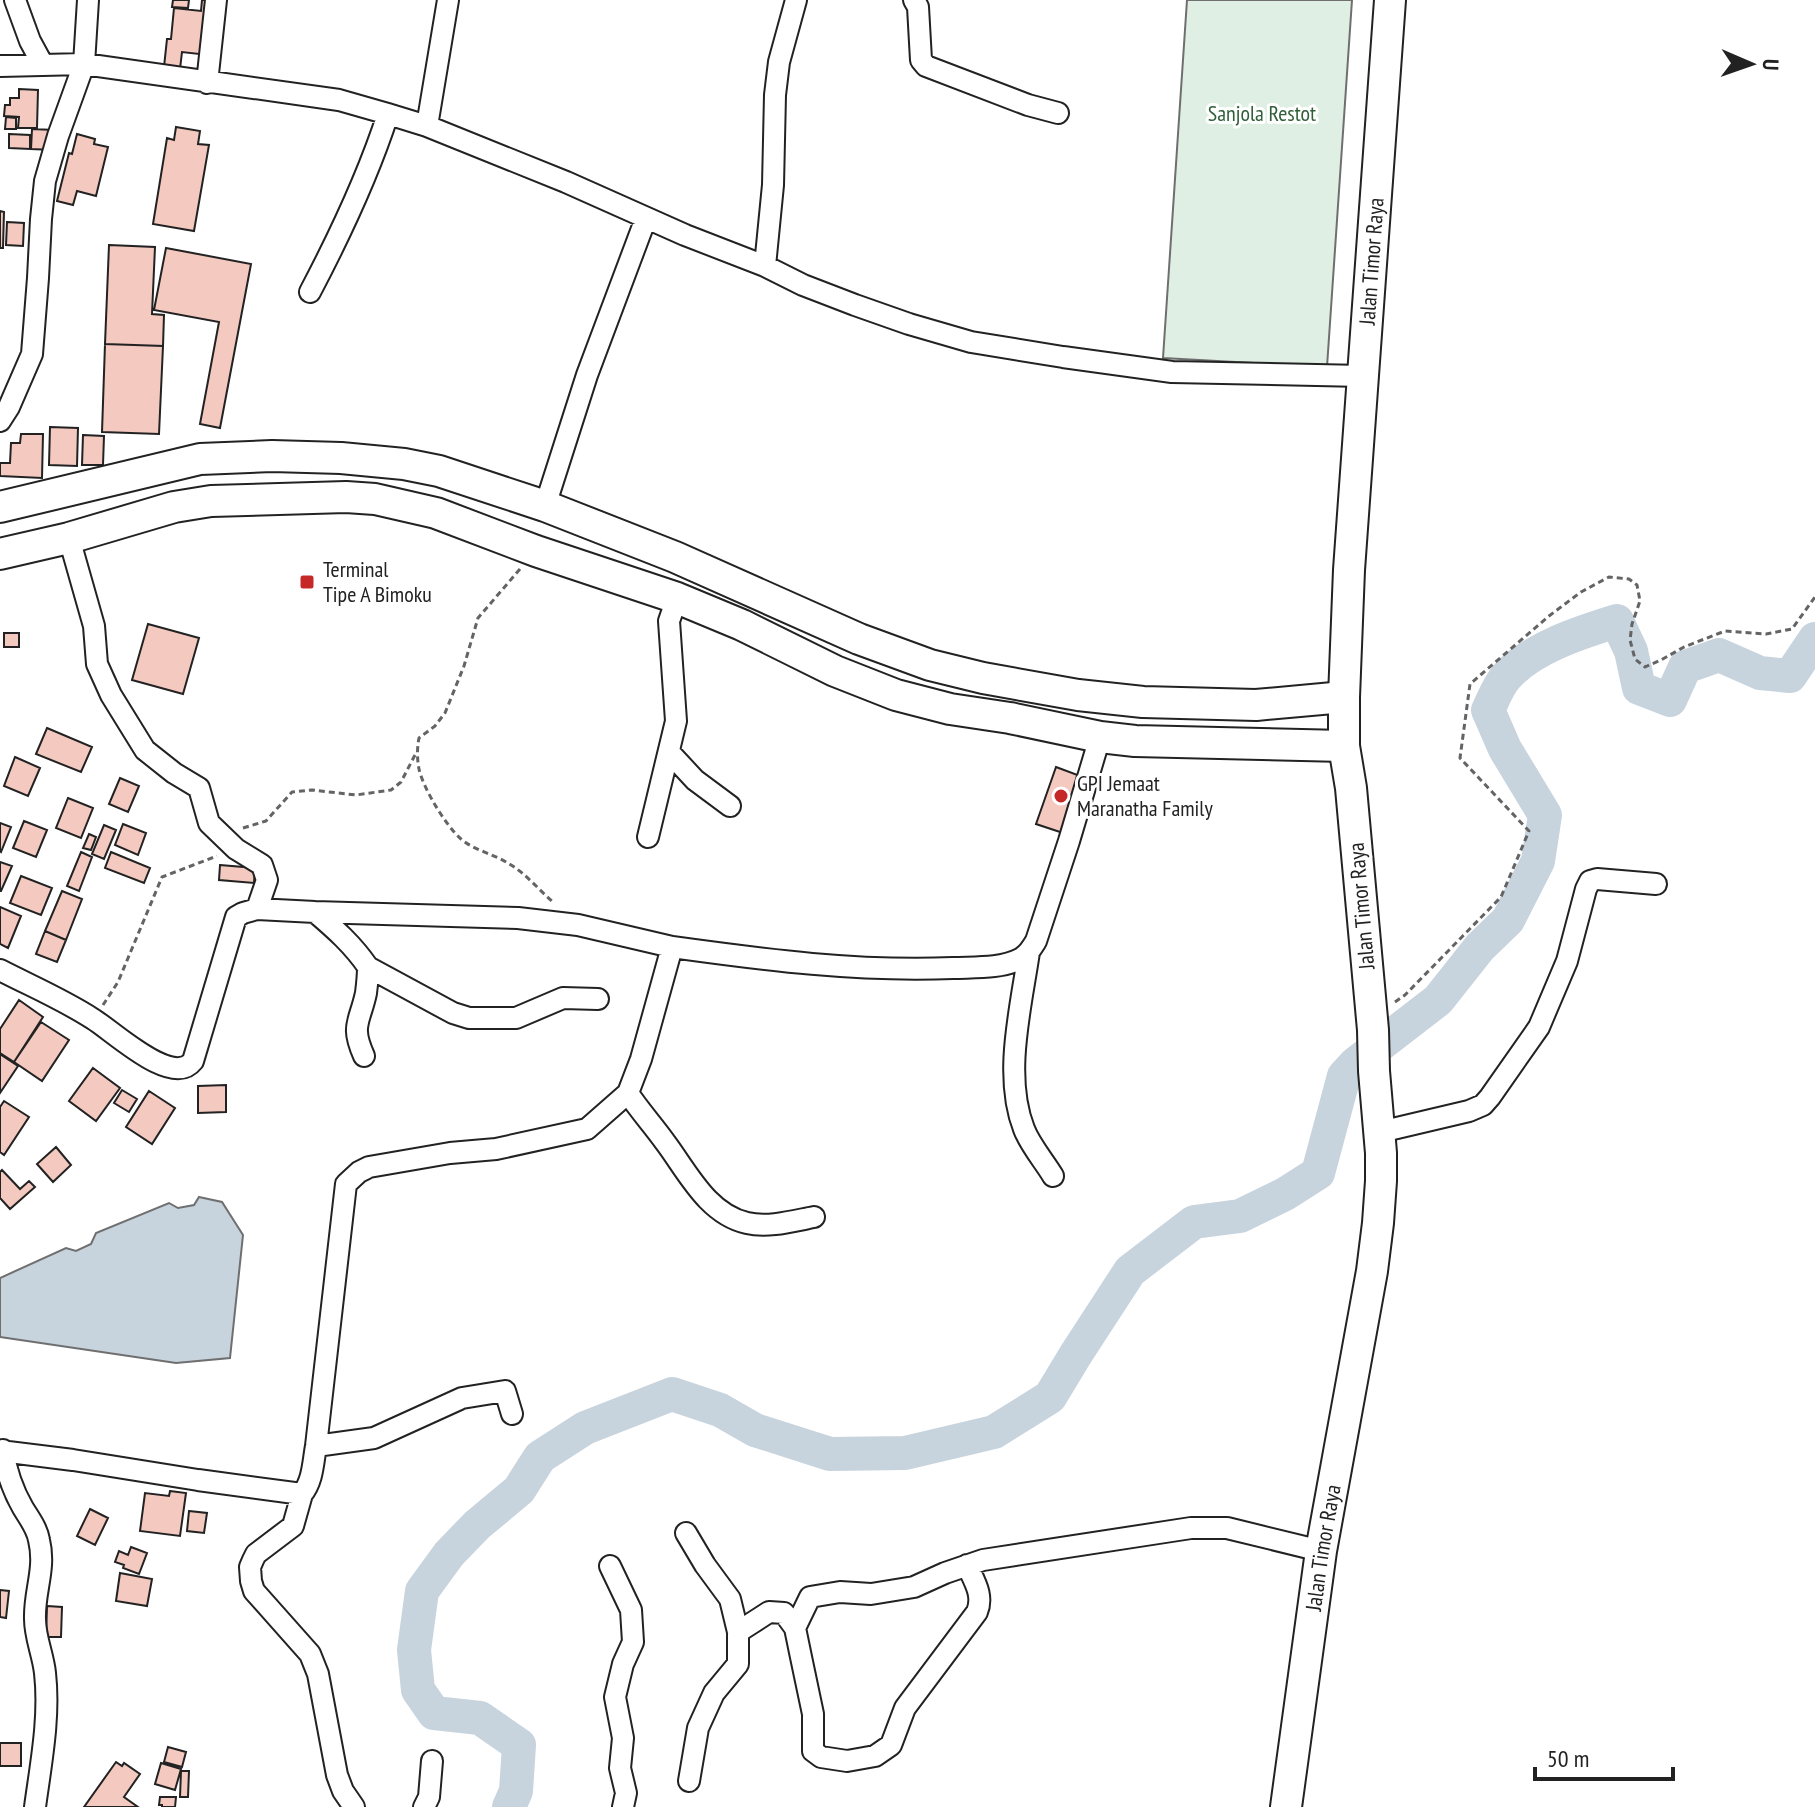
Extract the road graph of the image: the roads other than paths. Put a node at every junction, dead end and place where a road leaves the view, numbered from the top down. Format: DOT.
graph roads {
  1 [pos="15,0"];
  2 [pos="88,0"];
  3 [pos="216,0"];
  4 [pos="448,0"];
  5 [pos="796,0"];
  6 [pos="914,0"];
  7 [pos="1390,0"];
  8 [pos="84,64"];
  9 [pos="43,65"];
  10 [pos="0,66"];
  11 [pos="207,83"];
  12 [pos="1058,113"];
  13 [pos="388,114"];
  14 [pos="427,126"];
  15 [pos="646,218"];
  16 [pos="765,266"];
  17 [pos="310,292"];
  18 [pos="1363,376"];
  19 [pos="0,421"];
  20 [pos="272,456"];
  21 [pos="270,498"];
  22 [pos="545,506"];
  23 [pos="0,507"];
  24 [pos="69,538"];
  25 [pos="0,554"];
  26 [pos="677,598"];
  27 [pos="859,639"];
  28 [pos="845,675"];
  29 [pos="1344,697"];
  30 [pos="1100,737"];
  31 [pos="1344,746"];
  32 [pos="669,752"];
  33 [pos="730,806"];
  34 [pos="648,837"];
  35 [pos="1656,884"];
  36 [pos="257,909"];
  37 [pos="315,912"];
  38 [pos="672,947"];
  39 [pos="1029,952"];
  40 [pos="368,967"];
  41 [pos="0,970"];
  42 [pos="598,999"];
  43 [pos="364,1056"];
  44 [pos="628,1093"];
  45 [pos="1380,1132"];
  46 [pos="1053,1176"];
  47 [pos="814,1217"];
  48 [pos="512,1414"];
  49 [pos="316,1446"];
  50 [pos="2,1450"];
  51 [pos="302,1494"];
  52 [pos="686,1533"];
  53 [pos="1321,1551"];
  54 [pos="967,1565"];
  55 [pos="610,1566"];
  56 [pos="795,1628"];
  57 [pos="738,1632"];
  58 [pos="432,1761"];
  59 [pos="689,1781"];
  60 [pos="35,1807"];
  61 [pos="354,1807"];
  62 [pos="424,1807"];
  63 [pos="623,1807"];
  64 [pos="1286,1807"];
  1 -- 9 [label="street"];
  2 -- 8 [label="street"];
  3 -- 11 [label="street"];
  4 -- 14 [label="street"];
  5 -- 16 [label="street"];
  6 -- 12 [label="street"];
  7 -- 18 [label="highway, Jalan Timor Raya"];
  8 -- 9 [label="street"];
  8 -- 11 [label="street"];
  8 -- 19 [label="street"];
  9 -- 10 [label="street"];
  11 -- 13 [label="street"];
  13 -- 14 [label="street"];
  13 -- 17 [label="street"];
  14 -- 15 [label="street"];
  15 -- 16 [label="street"];
  15 -- 22 [label="street"];
  16 -- 18 [label="street"];
  18 -- 29 [label="highway, Jalan Timor Raya"];
  20 -- 21 [label="highway"];
  20 -- 22 [label="highway"];
  20 -- 23 [label="highway"];
  21 -- 24 [label="highway"];
  21 -- 26 [label="highway"];
  22 -- 27 [label="highway"];
  24 -- 25 [label="highway"];
  24 -- 36 [label="street"];
  26 -- 28 [label="highway"];
  26 -- 32 [label="street"];
  27 -- 28 [label="highway"];
  27 -- 29 [label="highway"];
  28 -- 30 [label="highway"];
  29 -- 31 [label="highway, Jalan Timor Raya"];
  30 -- 31 [label="highway"];
  30 -- 39 [label="street"];
  31 -- 45 [label="highway, Jalan Timor Raya"];
  32 -- 33 [label="street"];
  32 -- 34 [label="street"];
  35 -- 45 [label="street"];
  36 -- 37 [label="street"];
  36 -- 41 [label="street"];
  37 -- 38 [label="street"];
  37 -- 40 [label="street"];
  38 -- 39 [label="street"];
  38 -- 44 [label="street"];
  39 -- 46 [label="street"];
  40 -- 42 [label="street"];
  40 -- 43 [label="street"];
  44 -- 47 [label="street"];
  44 -- 49 [label="street"];
  45 -- 53 [label="highway, Jalan Timor Raya"];
  48 -- 49 [label="street"];
  49 -- 51 [label="street"];
  50 -- 51 [label="street"];
  50 -- 60 [label="street"];
  51 -- 61 [label="street"];
  52 -- 57 [label="street"];
  53 -- 54 [label="street"];
  53 -- 64 [label="highway, Jalan Timor Raya"];
  54 -- 56 [label="street"];
  54 -- 56 [label="street"];
  55 -- 63 [label="street"];
  56 -- 57 [label="street"];
  57 -- 59 [label="street"];
  58 -- 62 [label="street"];
}
